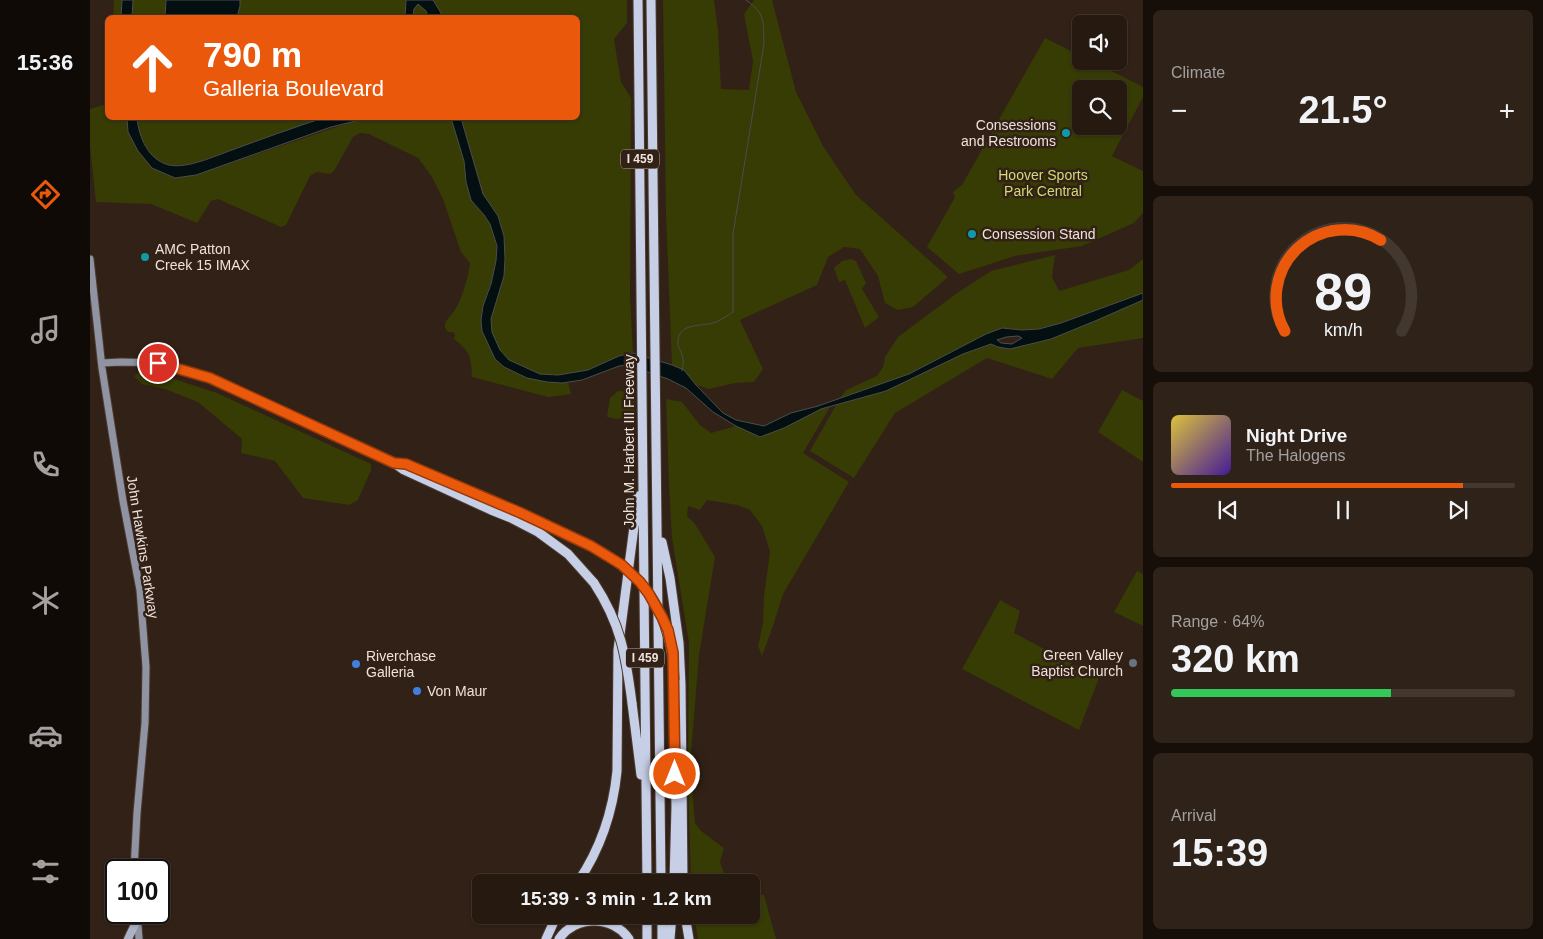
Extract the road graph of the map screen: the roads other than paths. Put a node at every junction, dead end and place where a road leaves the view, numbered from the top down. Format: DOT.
graph roads {
  1 [pos="638,0"];
  2 [pos="651,0"];
  3 [pos="90,259"];
  4 [pos="102,363"];
  5 [pos="643,459"];
  6 [pos="394,463"];
  7 [pos="658,525"];
  8 [pos="646,857"];
  9 [pos="134,859"];
  10 [pos="584,874"];
  11 [pos="647,874"];
  12 [pos="661,874"];
  13 [pos="674,874"];
  14 [pos="683,874"];
  15 [pos="134,924"];
  16 [pos="138,924"];
  17 [pos="553,924"];
  18 [pos="647,924"];
  19 [pos="662,924"];
  20 [pos="671,924"];
  21 [pos="686,924"];
  22 [pos="128,939"];
  23 [pos="139,939"];
  24 [pos="546,939"];
  25 [pos="559,939"];
  26 [pos="629,939"];
  27 [pos="647,939"];
  28 [pos="662,939"];
  29 [pos="670,939"];
  30 [pos="689,939"];
  1 -- 5 [label="highway, John M. Harbert III Freeway / I 459"];
  2 -- 7 [label="highway, John M. Harbert III Freeway / I 459"];
  3 -- 4 [label="main road, John Hawkins Parkway"];
  4 -- 6 [label="main road"];
  4 -- 9 [label="main road, John Hawkins Parkway"];
  5 -- 8 [label="highway, John M. Harbert III Freeway / I 459"];
  5 -- 10 [label="highway"];
  6 -- 8 [label="highway, bridge"];
  6 -- 13 [label="highway, bridge"];
  7 -- 12 [label="highway, John M. Harbert III Freeway / I 459"];
  7 -- 14 [label="highway"];
  8 -- 11 [label="highway, John M. Harbert III Freeway / I 459"];
  15 -- 22 [label="main road"];
  16 -- 23 [label="main road"];
  17 -- 24 [label="highway"];
  18 -- 27 [label="highway"];
  19 -- 28 [label="highway"];
  20 -- 29 [label="highway"];
  21 -- 30 [label="highway"];
  25 -- 26 [label="highway"];
}
